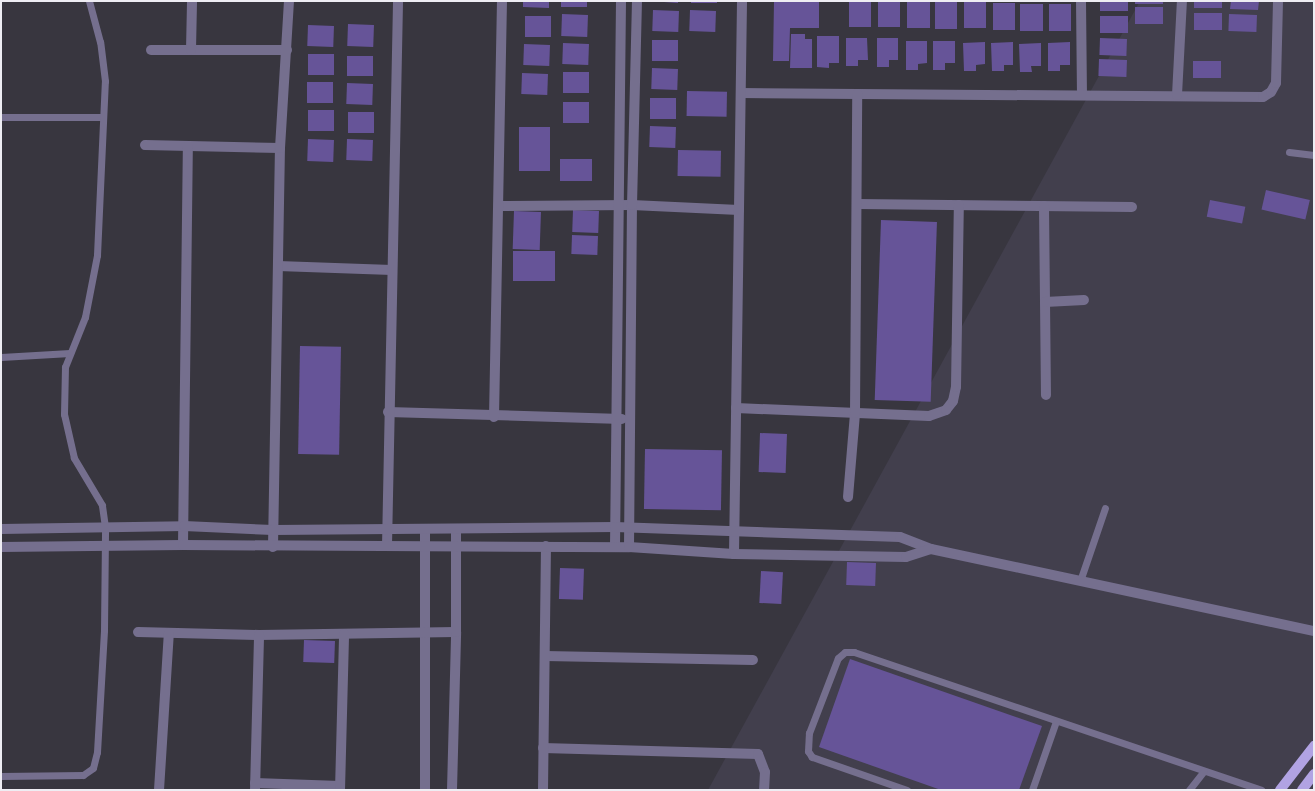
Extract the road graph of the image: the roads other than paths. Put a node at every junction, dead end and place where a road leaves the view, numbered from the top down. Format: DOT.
graph roads {
  1 [pos="89,1"];
  2 [pos="192,1"];
  3 [pos="289,1"];
  4 [pos="398,1"];
  5 [pos="502,1"];
  6 [pos="621,1"];
  7 [pos="637,1"];
  8 [pos="742,1"];
  9 [pos="1081,1"];
  10 [pos="1182,1"];
  11 [pos="1278,1"];
  12 [pos="150,50"];
  13 [pos="191,50"];
  14 [pos="287,50"];
  15 [pos="741,93"];
  16 [pos="858,94"];
  17 [pos="1082,94"];
  18 [pos="1177,94"];
  19 [pos="1,117"];
  20 [pos="103,117"];
  21 [pos="145,146"];
  22 [pos="188,146"];
  23 [pos="280,148"];
  24 [pos="1289,152"];
  25 [pos="1314,155"];
  26 [pos="857,204"];
  27 [pos="618,205"];
  28 [pos="632,205"];
  29 [pos="958,205"];
  30 [pos="499,206"];
  31 [pos="1044,206"];
  32 [pos="1132,207"];
  33 [pos="739,210"];
  34 [pos="278,266"];
  35 [pos="392,270"];
  36 [pos="1084,300"];
  37 [pos="1044,302"];
  38 [pos="70,353"];
  39 [pos="1,357"];
  40 [pos="1046,395"];
  41 [pos="736,408"];
  42 [pos="388,412"];
  43 [pos="855,413"];
  44 [pos="494,417"];
  45 [pos="629,419"];
  46 [pos="616,420"];
  47 [pos="848,496"];
  48 [pos="1104,508"];
  49 [pos="184,526"];
  50 [pos="105,527"];
  51 [pos="615,527"];
  52 [pos="386,528"];
  53 [pos="628,528"];
  54 [pos="1,529"];
  55 [pos="425,529"];
  56 [pos="273,530"];
  57 [pos="456,530"];
  58 [pos="735,531"];
  59 [pos="105,545"];
  60 [pos="184,545"];
  61 [pos="386,546"];
  62 [pos="546,546"];
  63 [pos="1,547"];
  64 [pos="273,547"];
  65 [pos="423,547"];
  66 [pos="615,547"];
  67 [pos="629,547"];
  68 [pos="455,548"];
  69 [pos="931,549"];
  70 [pos="734,554"];
  71 [pos="1080,581"];
  72 [pos="138,632"];
  73 [pos="424,632"];
  74 [pos="456,632"];
  75 [pos="1314,632"];
  76 [pos="169,633"];
  77 [pos="344,634"];
  78 [pos="259,635"];
  79 [pos="545,656"];
  80 [pos="753,660"];
  81 [pos="1056,721"];
  82 [pos="1314,746"];
  83 [pos="543,748"];
  84 [pos="1204,771"];
  85 [pos="1314,774"];
  86 [pos="1,776"];
  87 [pos="255,786"];
  88 [pos="340,788"];
  89 [pos="159,790"];
  90 [pos="425,790"];
  91 [pos="452,790"];
  92 [pos="542,790"];
  93 [pos="764,790"];
  94 [pos="907,790"];
  95 [pos="1032,790"];
  96 [pos="1189,790"];
  97 [pos="1261,790"];
  98 [pos="1280,790"];
  99 [pos="1302,790"];
  1 -- 20 [label="lane"];
  2 -- 13 [label="street"];
  3 -- 14 [label="street"];
  4 -- 35 [label="street"];
  5 -- 30 [label="street"];
  6 -- 27 [label="street"];
  7 -- 28 [label="street"];
  8 -- 15 [label="street"];
  9 -- 17 [label="street"];
  10 -- 18 [label="street"];
  11 -- 18 [label="street"];
  12 -- 13 [label="street"];
  13 -- 14 [label="street"];
  14 -- 23 [label="street"];
  15 -- 16 [label="street"];
  15 -- 33 [label="street"];
  16 -- 17 [label="street"];
  16 -- 26 [label="street"];
  17 -- 18 [label="street"];
  19 -- 20 [label="lane"];
  20 -- 38 [label="lane"];
  21 -- 22 [label="street"];
  22 -- 23 [label="street"];
  22 -- 49 [label="street"];
  23 -- 34 [label="street"];
  24 -- 25 [label="lane"];
  26 -- 29 [label="street"];
  26 -- 43 [label="street"];
  27 -- 28 [label="street"];
  27 -- 30 [label="street"];
  27 -- 46 [label="street"];
  28 -- 33 [label="street"];
  28 -- 45 [label="street"];
  29 -- 31 [label="street"];
  29 -- 43 [label="street"];
  30 -- 44 [label="street"];
  31 -- 32 [label="street"];
  31 -- 37 [label="street"];
  33 -- 41 [label="street"];
  34 -- 35 [label="street"];
  34 -- 56 [label="street"];
  35 -- 42 [label="street"];
  36 -- 37 [label="street"];
  37 -- 40 [label="street"];
  38 -- 39 [label="lane"];
  38 -- 50 [label="lane"];
  41 -- 43 [label="street"];
  41 -- 58 [label="street"];
  42 -- 44 [label="street"];
  42 -- 52 [label="street"];
  43 -- 47 [label="street"];
  44 -- 46 [label="street"];
  45 -- 46 [label="street"];
  45 -- 53 [label="street"];
  46 -- 51 [label="street"];
  48 -- 71 [label="lane"];
  49 -- 50 [label="street"];
  49 -- 56 [label="street"];
  49 -- 60 [label="street"];
  50 -- 54 [label="street"];
  50 -- 59 [label="lane"];
  51 -- 53 [label="street"];
  51 -- 57 [label="street"];
  51 -- 66 [label="street"];
  52 -- 55 [label="street"];
  52 -- 56 [label="street"];
  52 -- 61 [label="street"];
  53 -- 58 [label="street"];
  53 -- 67 [label="street"];
  55 -- 57 [label="street"];
  55 -- 65 [label="street"];
  56 -- 64 [label="street"];
  57 -- 68 [label="street"];
  58 -- 69 [label="street"];
  58 -- 70 [label="street"];
  59 -- 60 [label="street"];
  59 -- 63 [label="street"];
  59 -- 86 [label="lane"];
  60 -- 64 [label="street"];
  61 -- 64 [label="street"];
  61 -- 65 [label="street"];
  62 -- 66 [label="street"];
  62 -- 68 [label="street"];
  62 -- 79 [label="street"];
  65 -- 68 [label="street"];
  65 -- 73 [label="street"];
  66 -- 67 [label="street"];
  67 -- 70 [label="street"];
  68 -- 74 [label="street"];
  69 -- 70 [label="street"];
  69 -- 71 [label="street"];
  71 -- 75 [label="street"];
  72 -- 76 [label="street"];
  73 -- 74 [label="street"];
  73 -- 77 [label="street"];
  73 -- 90 [label="street"];
  74 -- 91 [label="street"];
  76 -- 78 [label="street"];
  76 -- 89 [label="street"];
  77 -- 78 [label="street"];
  77 -- 88 [label="street"];
  78 -- 87 [label="street"];
  79 -- 80 [label="street"];
  79 -- 83 [label="street"];
  81 -- 84 [label="lane"];
  81 -- 94 [label="lane"];
  81 -- 95 [label="lane"];
  82 -- 98 [label="main road"];
  83 -- 92 [label="street"];
  83 -- 93 [label="street"];
  84 -- 96 [label="lane"];
  84 -- 97 [label="lane"];
  85 -- 99 [label="main road"];
  87 -- 88 [label="street"];
}
